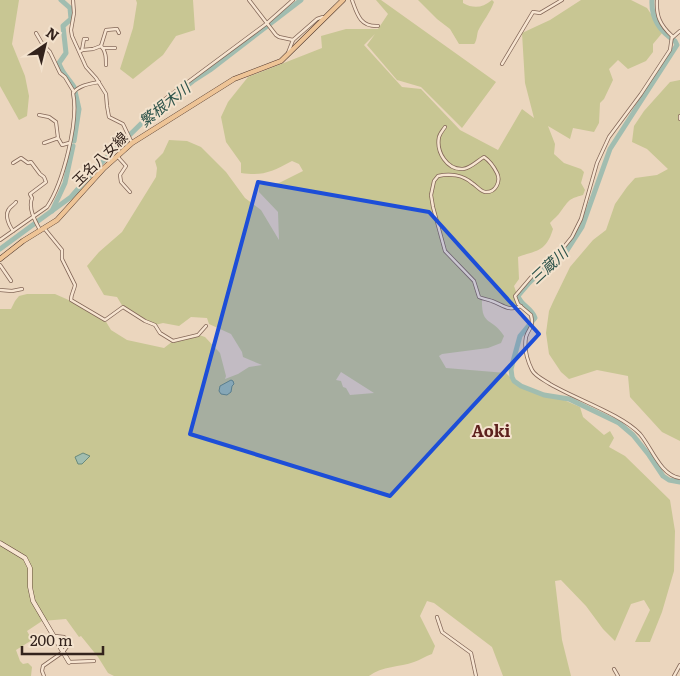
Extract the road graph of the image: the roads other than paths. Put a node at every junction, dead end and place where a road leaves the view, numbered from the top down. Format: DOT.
graph roads {
  1 [pos="73,0"];
  2 [pos="248,0"];
  3 [pos="293,0"];
  4 [pos="343,0"];
  5 [pos="352,0"];
  6 [pos="562,0"];
  7 [pos="657,0"];
  8 [pos="327,16"];
  9 [pos="266,24"];
  10 [pos="378,26"];
  11 [pos="680,31"];
  12 [pos="36,33"];
  13 [pos="119,33"];
  14 [pos="87,39"];
  15 [pos="672,39"];
  16 [pos="293,40"];
  17 [pos="102,47"];
  18 [pos="115,48"];
  19 [pos="81,51"];
  20 [pos="286,58"];
  21 [pos="502,64"];
  22 [pos="106,65"];
  23 [pos="99,82"];
  24 [pos="74,92"];
  25 [pos="161,102"];
  26 [pos="39,115"];
  27 [pos="680,116"];
  28 [pos="680,119"];
  29 [pos="445,126"];
  30 [pos="58,138"];
  31 [pos="131,140"];
  32 [pos="44,143"];
  33 [pos="69,143"];
  34 [pos="117,156"];
  35 [pos="13,163"];
  36 [pos="130,192"];
  37 [pos="16,202"];
  38 [pos="33,216"];
  39 [pos="42,229"];
  40 [pos="13,231"];
  41 [pos="0,240"];
  42 [pos="0,259"];
  43 [pos="0,265"];
  44 [pos="11,281"];
  45 [pos="22,289"];
  46 [pos="0,290"];
  47 [pos="521,306"];
  48 [pos="206,326"];
  49 [pos="680,478"];
  50 [pos="0,543"];
  51 [pos="438,617"];
  52 [pos="52,635"];
  53 [pos="63,652"];
  54 [pos="94,660"];
  55 [pos="69,662"];
  56 [pos="680,666"];
  57 [pos="614,669"];
  58 [pos="44,676"];
  59 [pos="476,676"];
  60 [pos="618,676"];
  61 [pos="674,676"];
  1 -- 19 [label="street"];
  2 -- 9 [label="street"];
  3 -- 9 [label="street"];
  4 -- 8 [label="main road, 玉名八女線"];
  5 -- 10 [label="street"];
  6 -- 21 [label="street"];
  7 -- 15 [label="street"];
  8 -- 16 [label="street"];
  8 -- 20 [label="main road, 玉名八女線"];
  9 -- 16 [label="street"];
  9 -- 25 [label="street"];
  11 -- 15 [label="street"];
  12 -- 24 [label="street"];
  13 -- 17 [label="street"];
  14 -- 19 [label="street"];
  15 -- 47 [label="street"];
  16 -- 20 [label="street"];
  17 -- 18 [label="street"];
  17 -- 19 [label="street"];
  17 -- 22 [label="street"];
  19 -- 23 [label="street"];
  20 -- 31 [label="main road, 玉名八女線"];
  23 -- 24 [label="street"];
  23 -- 31 [label="street"];
  24 -- 33 [label="street"];
  26 -- 30 [label="street"];
  27 -- 28 [label="street"];
  29 -- 47 [label="street"];
  30 -- 32 [label="street"];
  30 -- 33 [label="street"];
  31 -- 34 [label="main road, 玉名八女線"];
  33 -- 38 [label="street"];
  34 -- 36 [label="street"];
  34 -- 39 [label="main road, 玉名八女線"];
  35 -- 38 [label="street"];
  37 -- 40 [label="street"];
  38 -- 39 [label="street"];
  38 -- 40 [label="street"];
  39 -- 42 [label="main road, 玉名八女線"];
  39 -- 48 [label="street"];
  40 -- 41 [label="street"];
  43 -- 44 [label="street"];
  45 -- 46 [label="street"];
  47 -- 49 [label="street"];
  50 -- 52 [label="street"];
  51 -- 59 [label="street"];
  52 -- 53 [label="street"];
  52 -- 53 [label="street"];
  53 -- 55 [label="street"];
  53 -- 58 [label="street"];
  54 -- 55 [label="street"];
  56 -- 61 [label="street"];
  57 -- 60 [label="street"];
}
